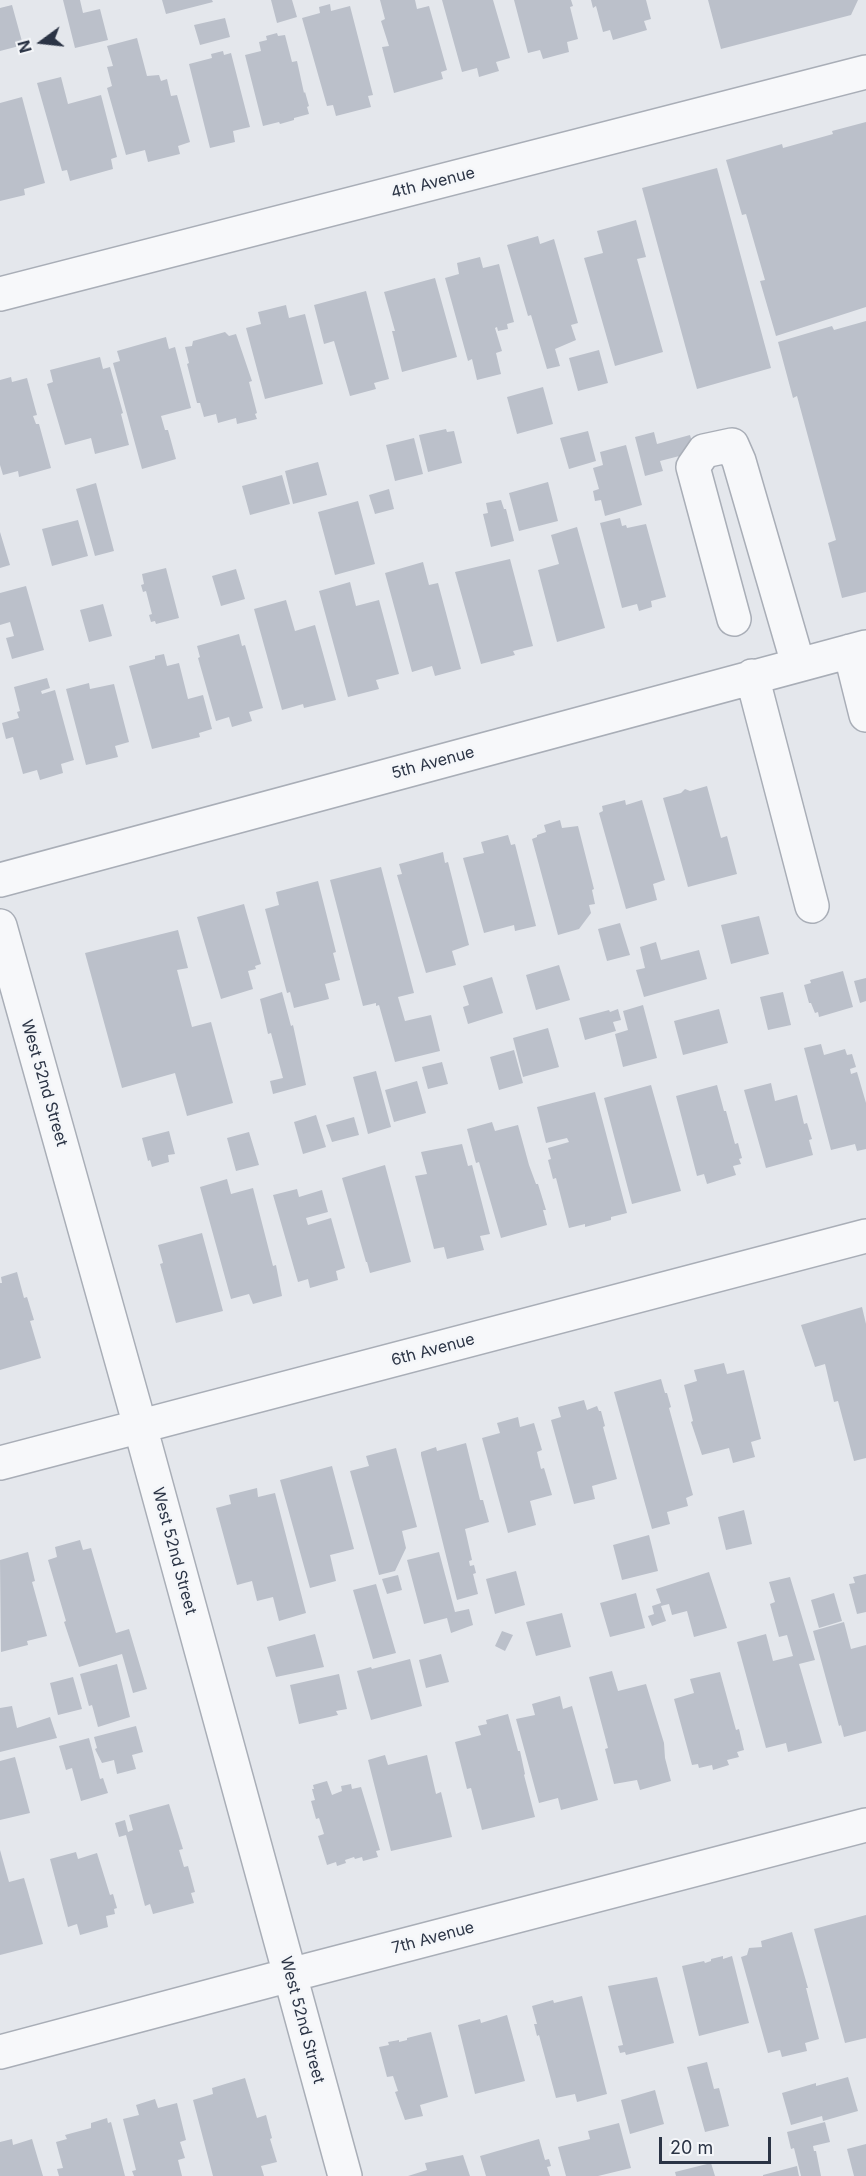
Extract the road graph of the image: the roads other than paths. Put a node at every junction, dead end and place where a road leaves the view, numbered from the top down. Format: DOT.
graph roads {
  1 [pos="866,72"];
  2 [pos="0,294"];
  3 [pos="734,619"];
  4 [pos="858,649"];
  5 [pos="798,664"];
  6 [pos="752,676"];
  7 [pos="866,715"];
  8 [pos="0,880"];
  9 [pos="812,906"];
  10 [pos="0,926"];
  11 [pos="866,1236"];
  12 [pos="140,1426"];
  13 [pos="0,1463"];
  14 [pos="866,1825"];
  15 [pos="290,1974"];
  16 [pos="0,2052"];
  17 [pos="345,2176"];
  1 -- 2 [label="street, 4th Avenue"];
  3 -- 5 [label="street"];
  4 -- 5 [label="street, 5th Avenue"];
  4 -- 7 [label="street"];
  5 -- 6 [label="street, 5th Avenue"];
  6 -- 8 [label="street, 5th Avenue"];
  6 -- 9 [label="street"];
  10 -- 12 [label="street, West 52nd Street"];
  11 -- 12 [label="street, 6th Avenue"];
  12 -- 13 [label="street, 6th Avenue"];
  12 -- 15 [label="street, West 52nd Street"];
  14 -- 15 [label="street, 7th Avenue"];
  15 -- 16 [label="street, 7th Avenue"];
  15 -- 17 [label="street, West 52nd Street"];
}
